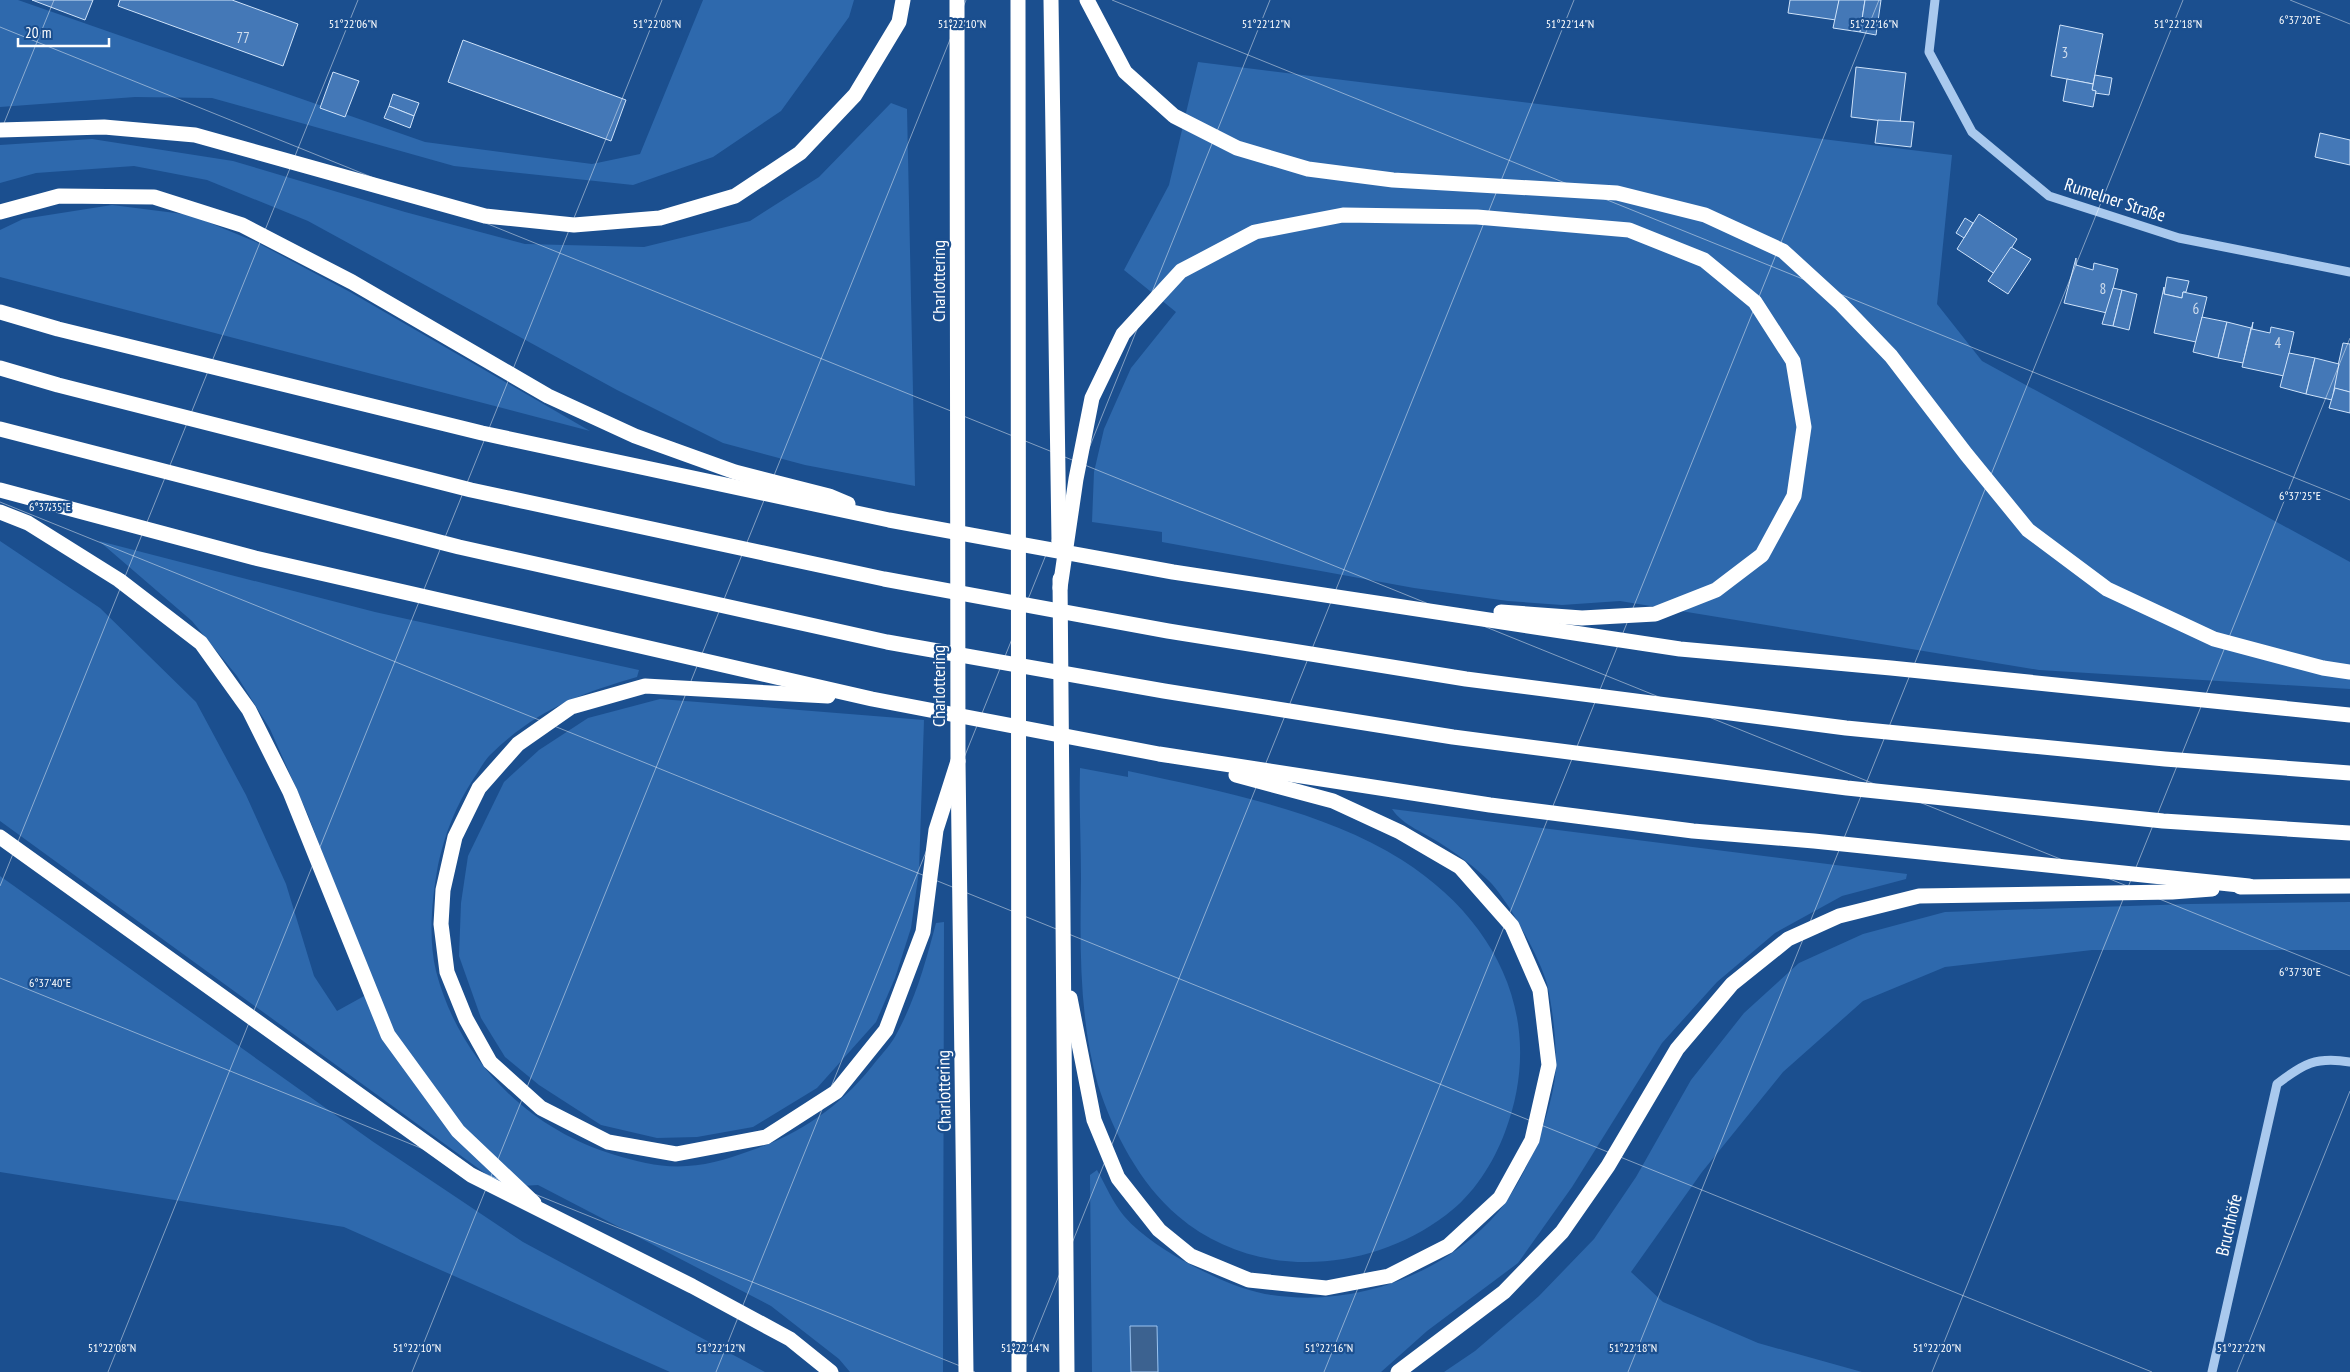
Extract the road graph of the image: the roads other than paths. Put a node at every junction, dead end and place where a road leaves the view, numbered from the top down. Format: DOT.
graph roads {
  1 [pos="903,0"];
  2 [pos="957,0"];
  3 [pos="1018,0"];
  4 [pos="1051,0"];
  5 [pos="1086,0"];
  6 [pos="1935,0"];
  7 [pos="0,130"];
  8 [pos="0,212"];
  9 [pos="2350,272"];
  10 [pos="0,312"];
  11 [pos="0,368"];
  12 [pos="0,429"];
  13 [pos="0,490"];
  14 [pos="0,512"];
  15 [pos="889,520"];
  16 [pos="1060,588"];
  17 [pos="1386,604"];
  18 [pos="2350,672"];
  19 [pos="872,699"];
  20 [pos="2350,715"];
  21 [pos="1159,754"];
  22 [pos="958,762"];
  23 [pos="2350,773"];
  24 [pos="2350,834"];
  25 [pos="0,837"];
  26 [pos="2249,886"];
  27 [pos="2350,886"];
  28 [pos="1063,970"];
  29 [pos="2350,1062"];
  30 [pos="541,1210"];
  31 [pos="831,1372"];
  32 [pos="966,1372"];
  33 [pos="1019,1372"];
  34 [pos="1067,1372"];
  35 [pos="1398,1372"];
  36 [pos="2212,1372"];
  1 -- 7 [label="highway"];
  2 -- 22 [label="highway, Charlottering"];
  3 -- 33 [label="highway"];
  4 -- 16 [label="highway"];
  5 -- 18 [label="highway"];
  6 -- 9 [label="street, Rumelner Straße"];
  8 -- 15 [label="highway"];
  10 -- 15 [label="highway"];
  11 -- 23 [label="highway"];
  12 -- 24 [label="highway"];
  13 -- 19 [label="highway"];
  14 -- 30 [label="highway"];
  15 -- 17 [label="highway"];
  16 -- 17 [label="highway"];
  16 -- 28 [label="highway"];
  17 -- 20 [label="highway"];
  19 -- 21 [label="highway"];
  19 -- 22 [label="highway"];
  21 -- 26 [label="highway"];
  21 -- 28 [label="highway"];
  22 -- 32 [label="highway, Charlottering"];
  25 -- 30 [label="highway"];
  26 -- 27 [label="highway"];
  26 -- 35 [label="highway"];
  28 -- 34 [label="highway"];
  29 -- 36 [label="street, Bruchhöfe"];
  30 -- 31 [label="highway"];
}
